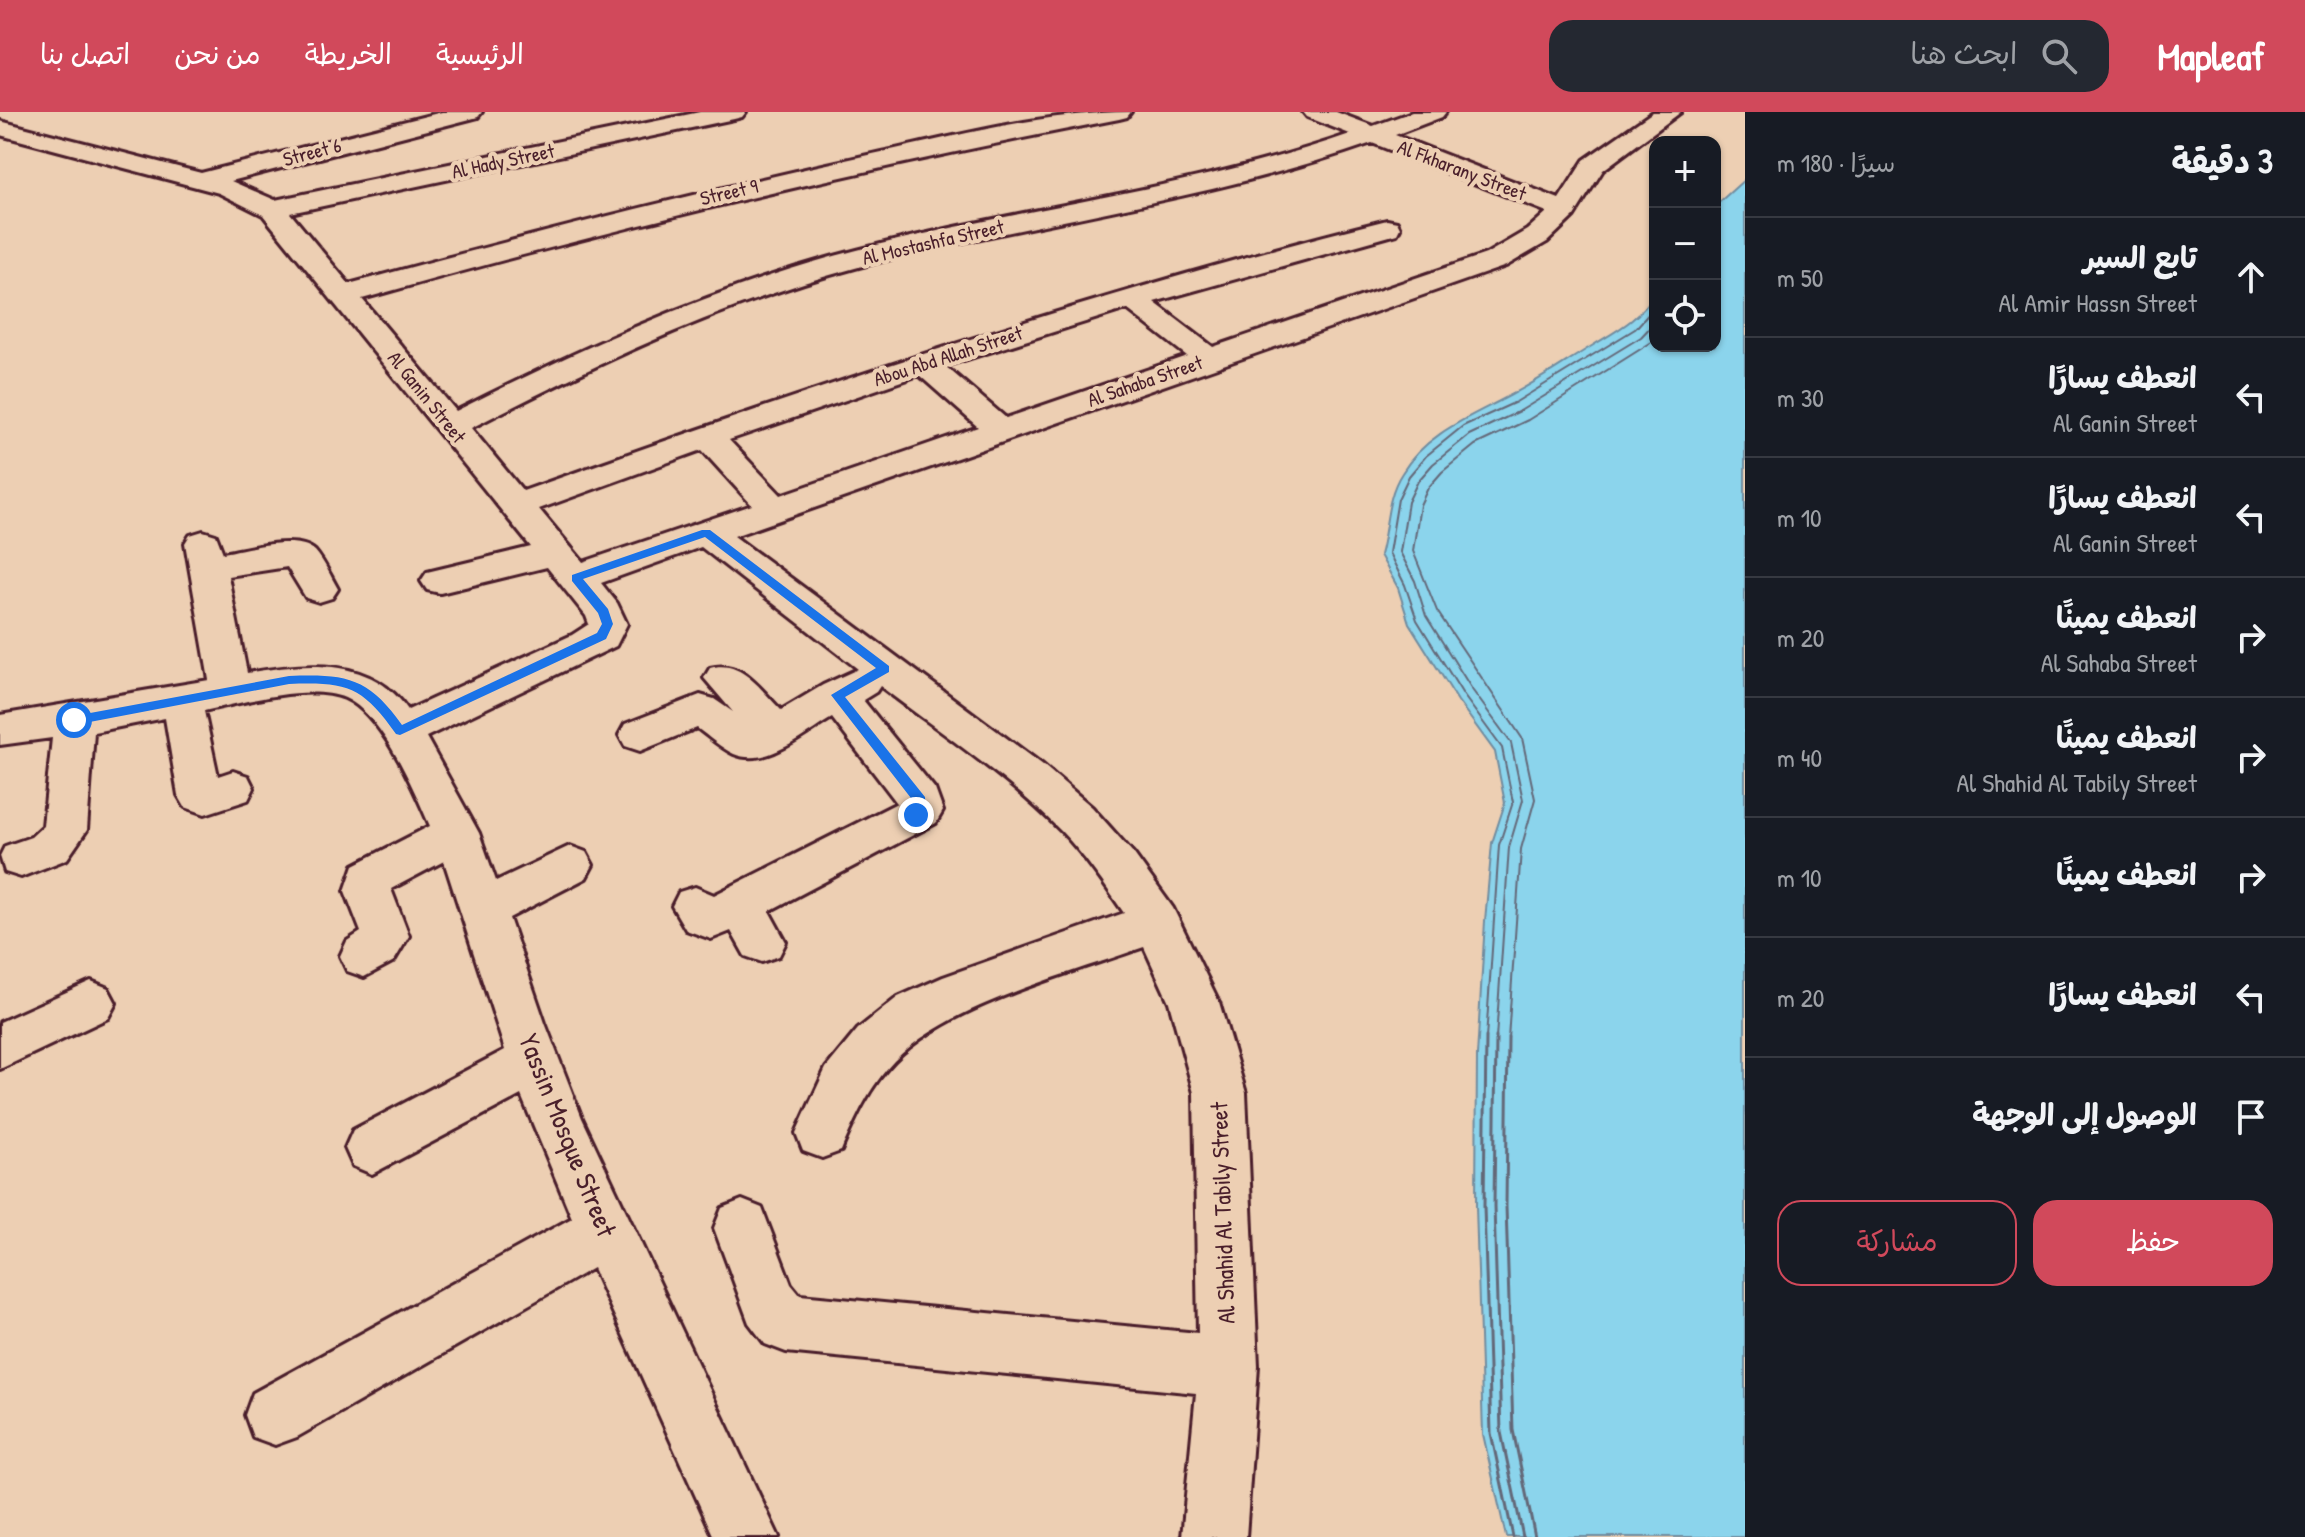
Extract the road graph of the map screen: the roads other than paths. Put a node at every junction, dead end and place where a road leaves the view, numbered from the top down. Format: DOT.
graph roads {
  1 [pos="470,112"];
  2 [pos="734,112"];
  3 [pos="1119,112"];
  4 [pos="1315,112"];
  5 [pos="1434,112"];
  6 [pos="1669,112"];
  7 [pos="0,128"];
  8 [pos="1371,135"];
  9 [pos="247,144"];
  10 [pos="160,171"];
  11 [pos="201,181"];
  12 [pos="272,209"];
  13 [pos="1565,210"];
  14 [pos="1387,228"];
  15 [pos="343,295"];
  16 [pos="1132,299"];
  17 [pos="1209,359"];
  18 [pos="924,364"];
  19 [pos="450,426"];
  20 [pos="1002,431"];
  21 [pos="707,436"];
  22 [pos="517,505"];
  23 [pos="775,509"];
  24 [pos="706,533"];
  25 [pos="566,565"];
  26 [pos="440,581"];
  27 [pos="319,589"];
  28 [pos="885,669"];
  29 [pos="724,678"];
  30 [pos="231,692"];
  31 [pos="837,695"];
  32 [pos="182,701"];
  33 [pos="74,720"];
  34 [pos="0,730"];
  35 [pos="776,730"];
  36 [pos="400,731"];
  37 [pos="640,735"];
  38 [pos="233,788"];
  39 [pos="457,833"];
  40 [pos="21,859"];
  41 [pos="570,865"];
  42 [pos="485,908"];
  43 [pos="731,922"];
  44 [pos="1156,922"];
  45 [pos="364,956"];
  46 [pos="91,1003"];
  47 [pos="0,1046"];
  48 [pos="534,1061"];
  49 [pos="822,1133"];
  50 [pos="372,1148"];
  51 [pos="742,1228"];
  52 [pos="606,1230"];
  53 [pos="1228,1366"];
  54 [pos="275,1415"];
  55 [pos="747,1537"];
  56 [pos="1214,1537"];
  1 -- 11 [label="street, Street 6"];
  2 -- 12 [label="street, Al Hady Street"];
  3 -- 15 [label="street, Street 9"];
  4 -- 8 [label="street, Al Fkharany Street"];
  5 -- 8 [label="street, Al Mostashfa Street"];
  6 -- 13 [label="street, Al Sahaba Street"];
  7 -- 10 [label="street, Al Ganin Street"];
  8 -- 13 [label="street, Al Fkharany Street"];
  8 -- 19 [label="street, Al Mostashfa Street"];
  9 -- 10 [label="street"];
  10 -- 11 [label="street, Al Ganin Street"];
  11 -- 12 [label="street, Al Ganin Street"];
  12 -- 15 [label="street, Al Ganin Street"];
  13 -- 17 [label="street, Al Sahaba Street"];
  14 -- 16 [label="street, Abou Abd Allah Street"];
  15 -- 19 [label="street, Al Ganin Street"];
  16 -- 17 [label="street"];
  16 -- 18 [label="street, Abou Abd Allah Street"];
  17 -- 20 [label="street, Al Sahaba Street"];
  18 -- 20 [label="street"];
  18 -- 21 [label="street, Abou Abd Allah Street"];
  19 -- 22 [label="street, Al Ganin Street"];
  20 -- 23 [label="street, Al Sahaba Street"];
  21 -- 22 [label="street, Abou Abd Allah Street"];
  21 -- 23 [label="street"];
  22 -- 25 [label="street, Al Ganin Street"];
  23 -- 24 [label="street, Al Sahaba Street"];
  24 -- 25 [label="street, Al Sahaba Street"];
  24 -- 28 [label="street, Al Shahid Al Tabily Street"];
  25 -- 26 [label="street, Al Sahaba Street"];
  25 -- 36 [label="street, Al Ganin Street"];
  27 -- 30 [label="street"];
  28 -- 31 [label="street"];
  28 -- 44 [label="street, Al Shahid Al Tabily Street"];
  29 -- 35 [label="street"];
  30 -- 32 [label="street, Yassin Mosque Street"];
  30 -- 36 [label="street, Yassin Mosque Street"];
  31 -- 35 [label="street"];
  31 -- 43 [label="street"];
  32 -- 33 [label="street, Yassin Mosque Street"];
  32 -- 38 [label="street"];
  33 -- 34 [label="street, Yassin Mosque Street"];
  33 -- 40 [label="street"];
  35 -- 37 [label="street"];
  36 -- 39 [label="street, Yassin Mosque Street"];
  39 -- 42 [label="street, Yassin Mosque Street"];
  39 -- 45 [label="street"];
  41 -- 42 [label="street"];
  42 -- 48 [label="street, Yassin Mosque Street"];
  44 -- 49 [label="street"];
  44 -- 53 [label="street, Al Shahid Al Tabily Street"];
  46 -- 47 [label="street"];
  48 -- 50 [label="street"];
  48 -- 52 [label="street, Yassin Mosque Street"];
  51 -- 53 [label="street"];
  52 -- 54 [label="street"];
  52 -- 55 [label="street, Yassin Mosque Street"];
  53 -- 56 [label="street, Al Shahid Al Tabily Street"];
}
